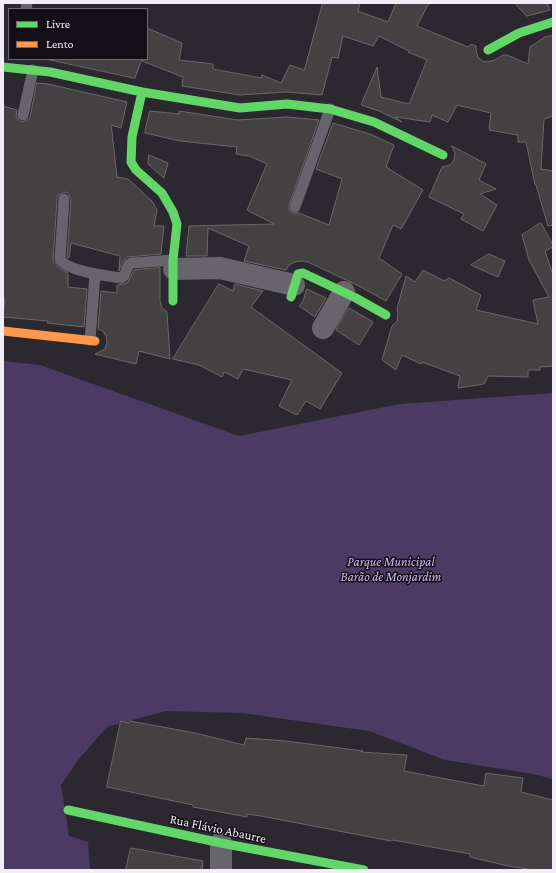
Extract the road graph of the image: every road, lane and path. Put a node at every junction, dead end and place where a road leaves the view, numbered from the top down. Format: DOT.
graph roads {
  1 [pos="553,22"];
  2 [pos="488,50"];
  3 [pos="25,66"];
  4 [pos="3,67"];
  5 [pos="142,92"];
  6 [pos="330,109"];
  7 [pos="23,115"];
  8 [pos="443,155"];
  9 [pos="64,199"];
  10 [pos="295,207"];
  11 [pos="174,265"];
  12 [pos="95,274"];
  13 [pos="292,291"];
  14 [pos="344,292"];
  15 [pos="173,301"];
  16 [pos="386,315"];
  17 [pos="323,328"];
  18 [pos="3,331"];
  19 [pos="93,340"];
  20 [pos="68,810"];
  21 [pos="221,843"];
  22 [pos="221,870"];
  23 [pos="364,870"];
  1 -- 2 [label="street"];
  3 -- 4 [label="street"];
  3 -- 5 [label="street"];
  3 -- 7 [label="lane"];
  5 -- 6 [label="street"];
  5 -- 11 [label="street"];
  6 -- 8 [label="street"];
  6 -- 10 [label="lane"];
  9 -- 12 [label="lane"];
  11 -- 12 [label="lane"];
  11 -- 13 [label="street"];
  11 -- 15 [label="street"];
  12 -- 19 [label="lane"];
  13 -- 14 [label="street"];
  14 -- 16 [label="street"];
  14 -- 17 [label="street"];
  18 -- 19 [label="street"];
  20 -- 21 [label="street, Rua Flávio Abaurre"];
  21 -- 22 [label="street"];
  21 -- 23 [label="street, Rua Flávio Abaurre"];
}
